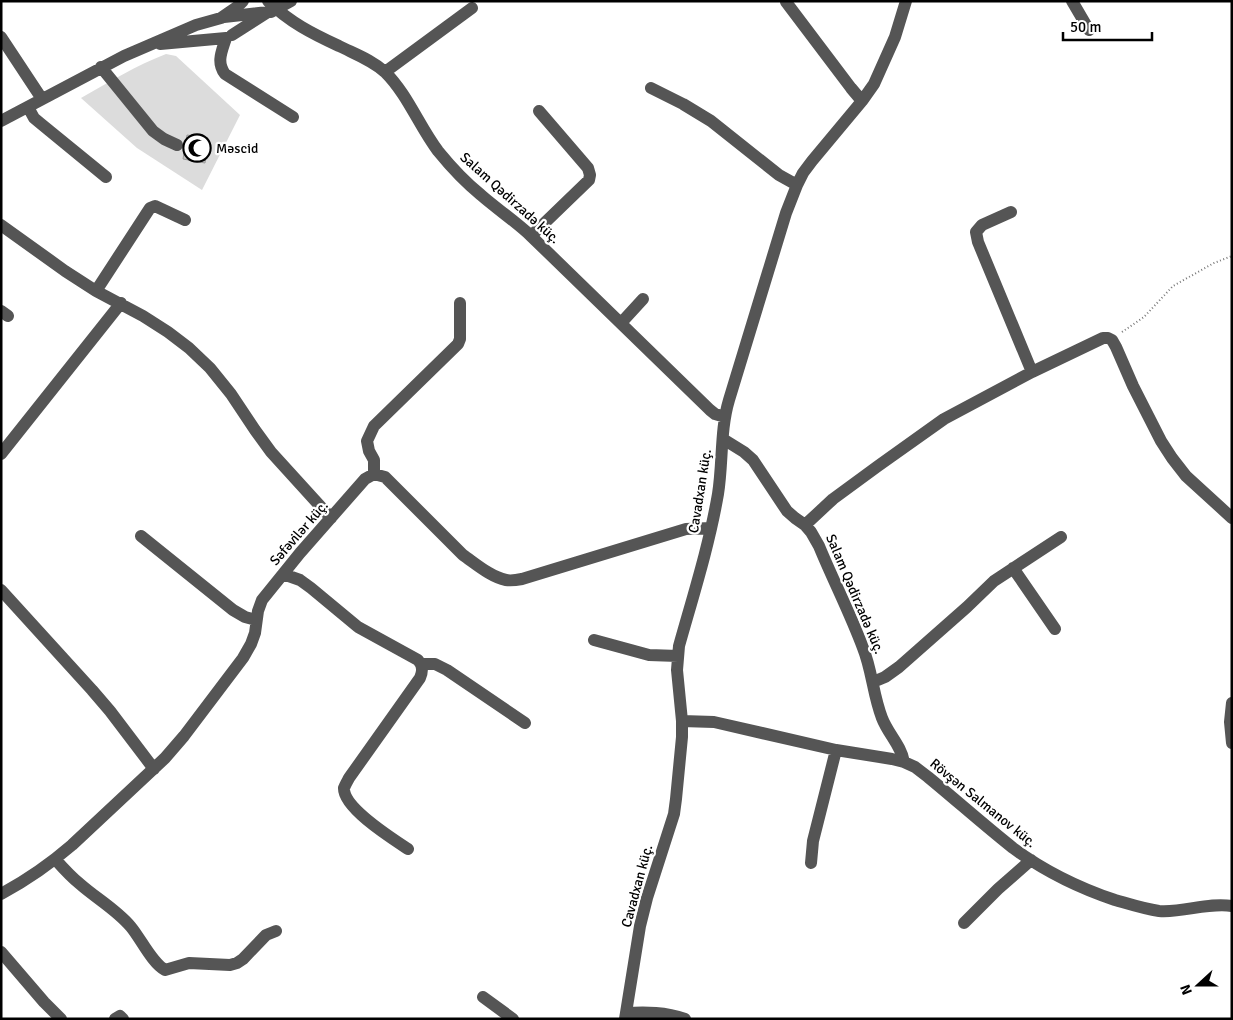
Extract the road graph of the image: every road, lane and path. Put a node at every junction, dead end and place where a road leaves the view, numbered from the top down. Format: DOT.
graph roads {
  1 [pos="243,1"];
  2 [pos="290,1"];
  3 [pos="906,1"];
  4 [pos="1072,1"];
  5 [pos="786,2"];
  6 [pos="271,8"];
  7 [pos="472,8"];
  8 [pos="222,18"];
  9 [pos="1089,30"];
  10 [pos="1,36"];
  11 [pos="229,37"];
  12 [pos="148,46"];
  13 [pos="102,67"];
  14 [pos="385,72"];
  15 [pos="651,88"];
  16 [pos="42,99"];
  17 [pos="862,101"];
  18 [pos="28,107"];
  19 [pos="539,111"];
  20 [pos="292,116"];
  21 [pos="1,121"];
  22 [pos="177,145"];
  23 [pos="106,177"];
  24 [pos="797,185"];
  25 [pos="1011,212"];
  26 [pos="185,220"];
  27 [pos="4,233"];
  28 [pos="531,236"];
  29 [pos="1232,256"];
  30 [pos="96,291"];
  31 [pos="643,299"];
  32 [pos="121,303"];
  33 [pos="460,303"];
  34 [pos="621,323"];
  35 [pos="1112,340"];
  36 [pos="1032,372"];
  37 [pos="724,417"];
  38 [pos="723,439"];
  39 [pos="1,454"];
  40 [pos="374,474"];
  41 [pos="331,518"];
  42 [pos="1232,518"];
  43 [pos="805,524"];
  44 [pos="711,528"];
  45 [pos="141,536"];
  46 [pos="1061,537"];
  47 [pos="1013,568"];
  48 [pos="283,574"];
  49 [pos="1,590"];
  50 [pos="256,620"];
  51 [pos="1055,629"];
  52 [pos="594,640"];
  53 [pos="678,656"];
  54 [pos="422,664"];
  55 [pos="873,682"];
  56 [pos="1232,703"];
  57 [pos="682,721"];
  58 [pos="525,723"];
  59 [pos="1232,743"];
  60 [pos="836,750"];
  61 [pos="904,762"];
  62 [pos="154,768"];
  63 [pos="408,849"];
  64 [pos="56,859"];
  65 [pos="1031,860"];
  66 [pos="812,863"];
  67 [pos="1,894"];
  68 [pos="1232,906"];
  69 [pos="964,923"];
  70 [pos="276,931"];
  71 [pos="1,952"];
  72 [pos="483,997"];
  73 [pos="626,1016"];
  74 [pos="62,1019"];
  75 [pos="115,1019"];
  76 [pos="123,1019"];
  77 [pos="514,1019"];
  78 [pos="685,1019"];
  1 -- 8 [label="street"];
  2 -- 6 [label="street"];
  3 -- 17 [label="street, Cavadxan küç."];
  4 -- 9 [label="street"];
  5 -- 17 [label="street"];
  6 -- 8 [label="street"];
  6 -- 11 [label="street"];
  6 -- 14 [label="street, Salam Qədirzadə küç."];
  7 -- 14 [label="street"];
  8 -- 11 [label="street"];
  8 -- 12 [label="street"];
  10 -- 16 [label="street"];
  11 -- 12 [label="street"];
  11 -- 20 [label="street"];
  12 -- 13 [label="street"];
  13 -- 16 [label="street"];
  13 -- 22 [label="street"];
  14 -- 28 [label="street, Salam Qədirzadə küç."];
  15 -- 24 [label="street"];
  16 -- 18 [label="street"];
  17 -- 24 [label="street, Cavadxan küç."];
  18 -- 21 [label="street"];
  18 -- 23 [label="street"];
  19 -- 28 [label="street"];
  24 -- 37 [label="street, Cavadxan küç."];
  25 -- 36 [label="street"];
  26 -- 30 [label="street"];
  27 -- 30 [label="street"];
  28 -- 34 [label="street, Salam Qədirzadə küç."];
  29 -- 35 [label="path"];
  30 -- 32 [label="street"];
  31 -- 34 [label="street"];
  32 -- 39 [label="street"];
  32 -- 41 [label="street"];
  33 -- 40 [label="street"];
  34 -- 37 [label="street, Salam Qədirzadə küç."];
  35 -- 36 [label="street"];
  35 -- 42 [label="street"];
  36 -- 43 [label="street"];
  37 -- 38 [label="street, Cavadxan küç."];
  38 -- 43 [label="street, Salam Qədirzadə küç."];
  38 -- 44 [label="street, Cavadxan küç."];
  40 -- 41 [label="street, Səfəvilər küç."];
  40 -- 44 [label="street"];
  41 -- 48 [label="street, Səfəvilər küç."];
  43 -- 55 [label="street, Salam Qədirzadə küç."];
  44 -- 53 [label="street, Cavadxan küç."];
  45 -- 50 [label="street"];
  46 -- 47 [label="street"];
  47 -- 51 [label="street"];
  47 -- 55 [label="street"];
  48 -- 50 [label="street, Səfəvilər küç."];
  48 -- 54 [label="street"];
  49 -- 62 [label="street"];
  50 -- 62 [label="street, Səfəvilər küç."];
  52 -- 53 [label="street"];
  53 -- 57 [label="street, Cavadxan küç."];
  54 -- 58 [label="street"];
  54 -- 63 [label="street"];
  55 -- 61 [label="street, Salam Qədirzadə küç."];
  56 -- 59 [label="street"];
  57 -- 60 [label="street, Rövşən Salmanov küç."];
  57 -- 73 [label="street, Cavadxan küç."];
  60 -- 61 [label="street, Rövşən Salmanov küç."];
  60 -- 66 [label="street"];
  61 -- 65 [label="street, Rövşən Salmanov küç."];
  62 -- 64 [label="street, Səfəvilər küç."];
  64 -- 67 [label="street, Səfəvilər küç."];
  64 -- 70 [label="street"];
  65 -- 68 [label="street, Rövşən Salmanov küç."];
  65 -- 69 [label="street"];
  71 -- 74 [label="street"];
  72 -- 77 [label="street"];
  73 -- 78 [label="street"];
  75 -- 76 [label="street"];
}
